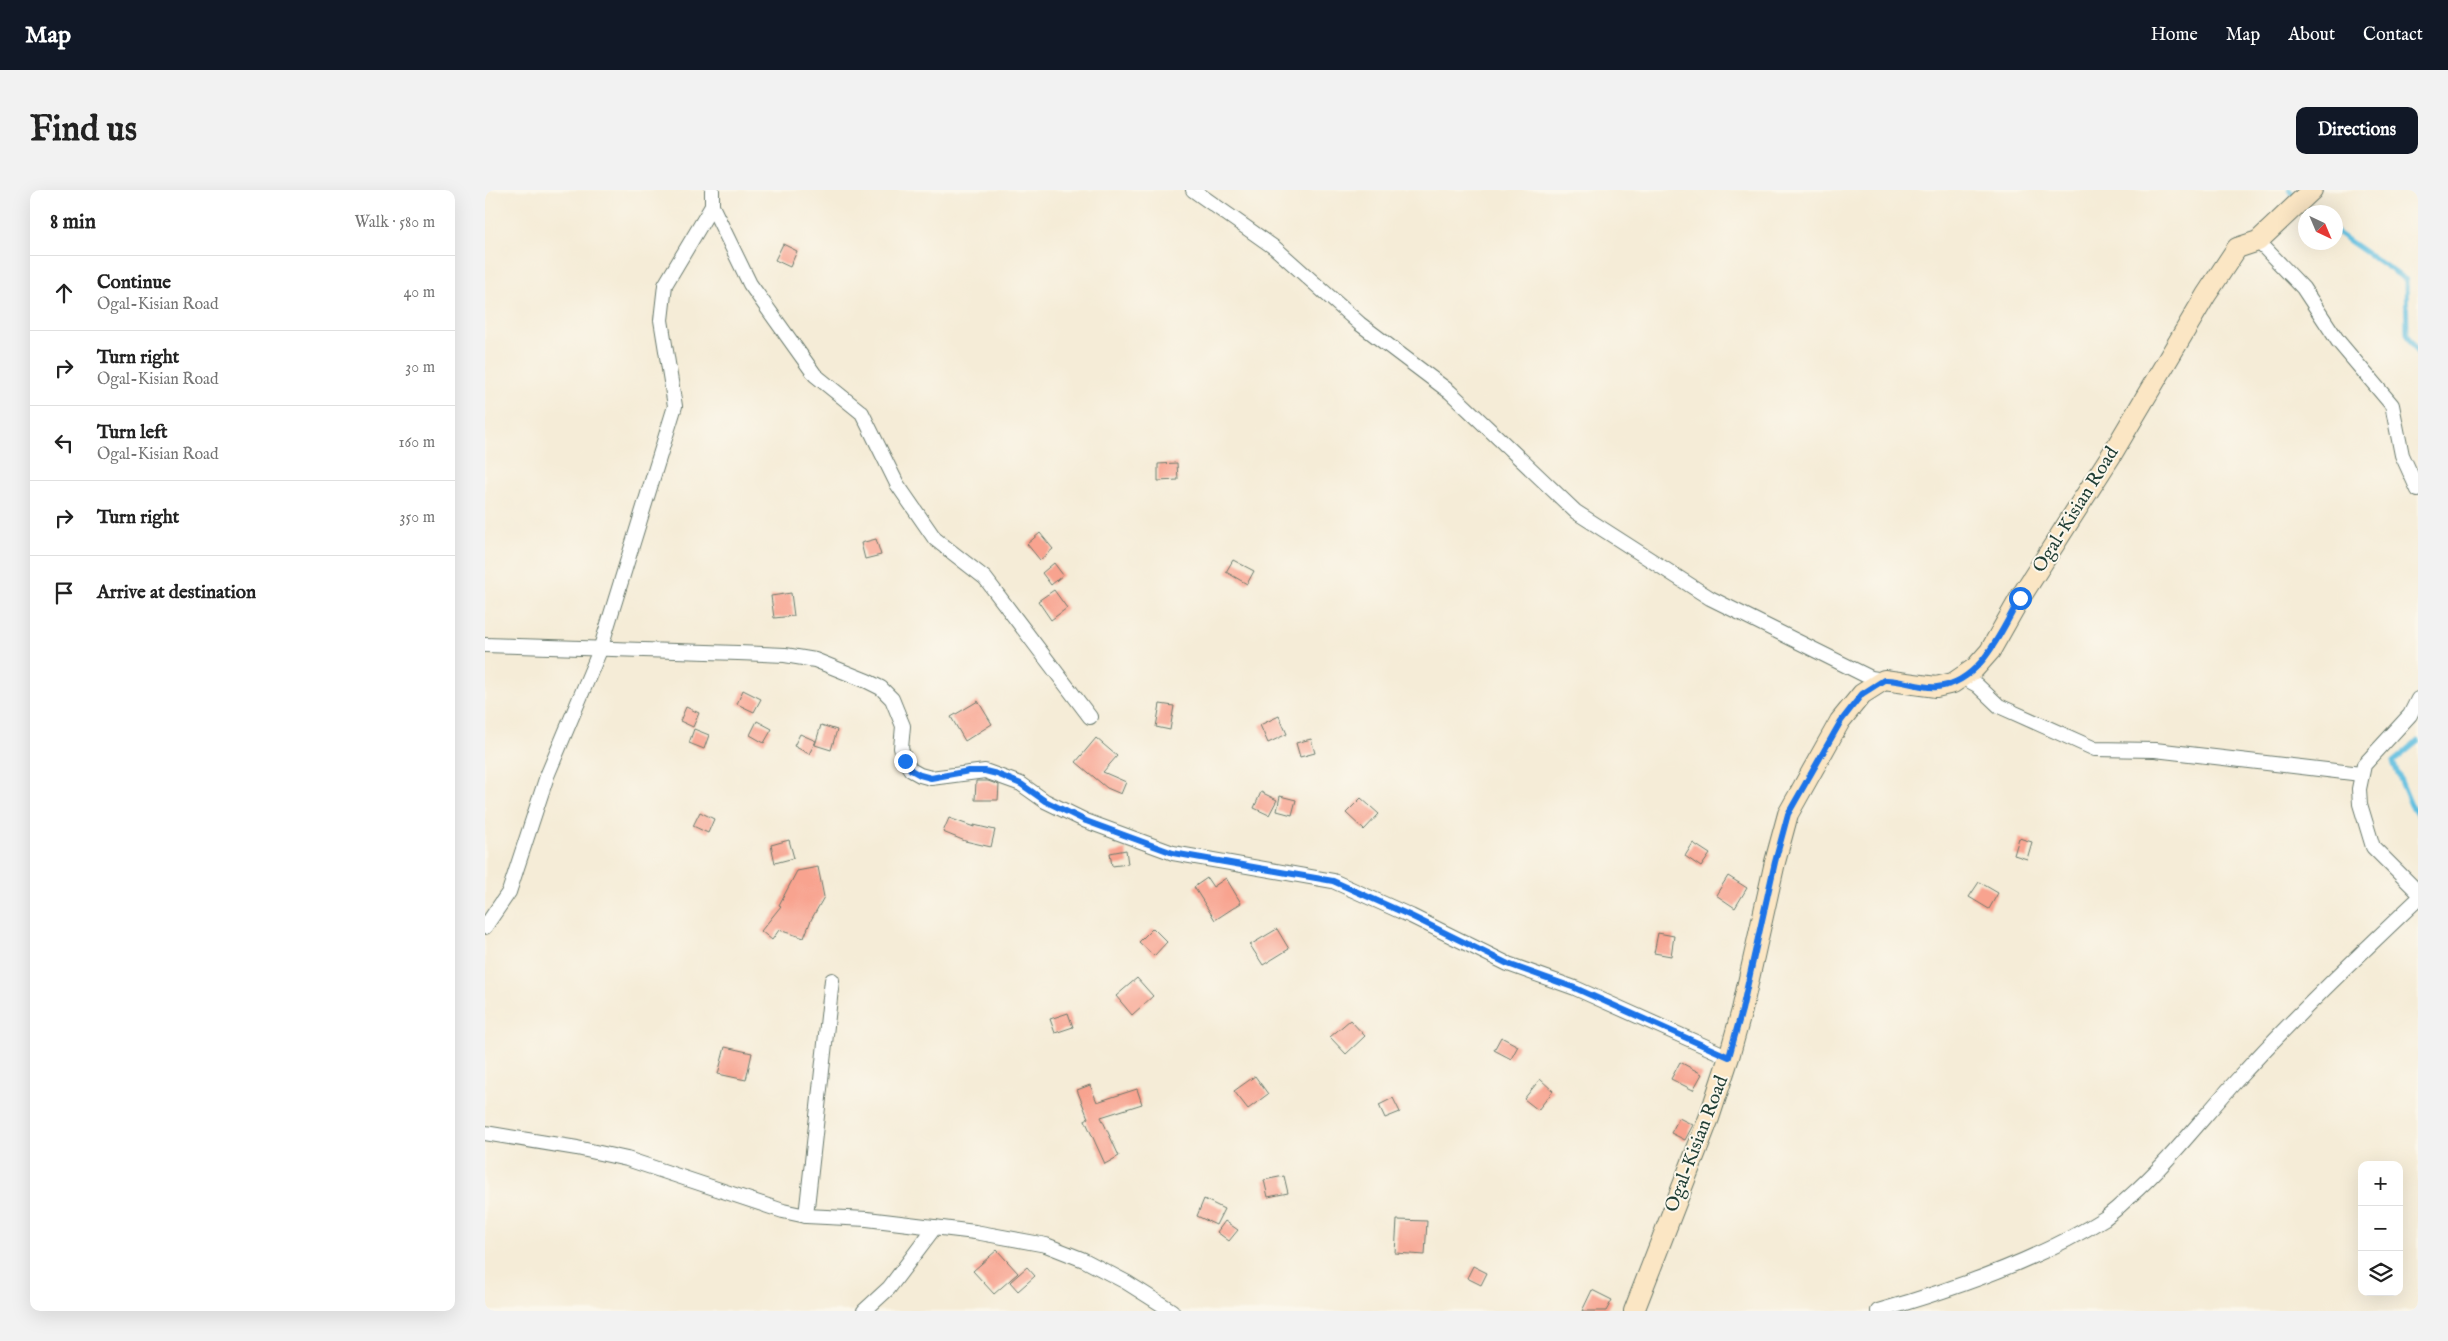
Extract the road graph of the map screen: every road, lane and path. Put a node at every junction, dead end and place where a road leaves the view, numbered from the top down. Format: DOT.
graph roads {
  1 [pos="713,190"];
  2 [pos="1193,190"];
  3 [pos="2311,192"];
  4 [pos="712,206"];
  5 [pos="2258,241"];
  6 [pos="2418,490"];
  7 [pos="485,645"];
  8 [pos="600,650"];
  9 [pos="1962,677"];
  10 [pos="1884,680"];
  11 [pos="2418,699"];
  12 [pos="1090,717"];
  13 [pos="2361,774"];
  14 [pos="2418,892"];
  15 [pos="2418,899"];
  16 [pos="485,926"];
  17 [pos="832,980"];
  18 [pos="1729,1057"];
  19 [pos="485,1133"];
  20 [pos="806,1216"];
  21 [pos="935,1227"];
  22 [pos="864,1311"];
  23 [pos="1171,1311"];
  24 [pos="1633,1311"];
  25 [pos="1878,1311"];
  1 -- 4 [label="street"];
  2 -- 10 [label="street"];
  3 -- 5 [label="main road, Ogal-Kisian Road"];
  4 -- 8 [label="street"];
  4 -- 12 [label="street"];
  5 -- 6 [label="street"];
  5 -- 9 [label="main road, Ogal-Kisian Road"];
  7 -- 8 [label="street"];
  8 -- 16 [label="street"];
  8 -- 18 [label="street"];
  9 -- 10 [label="main road, Ogal-Kisian Road"];
  9 -- 13 [label="street"];
  10 -- 18 [label="main road, Ogal-Kisian Road"];
  11 -- 13 [label="street"];
  13 -- 14 [label="street"];
  15 -- 25 [label="street"];
  17 -- 20 [label="street"];
  18 -- 24 [label="main road, Ogal-Kisian Road"];
  19 -- 20 [label="street"];
  20 -- 21 [label="street"];
  21 -- 22 [label="street"];
  21 -- 23 [label="street"];
}
